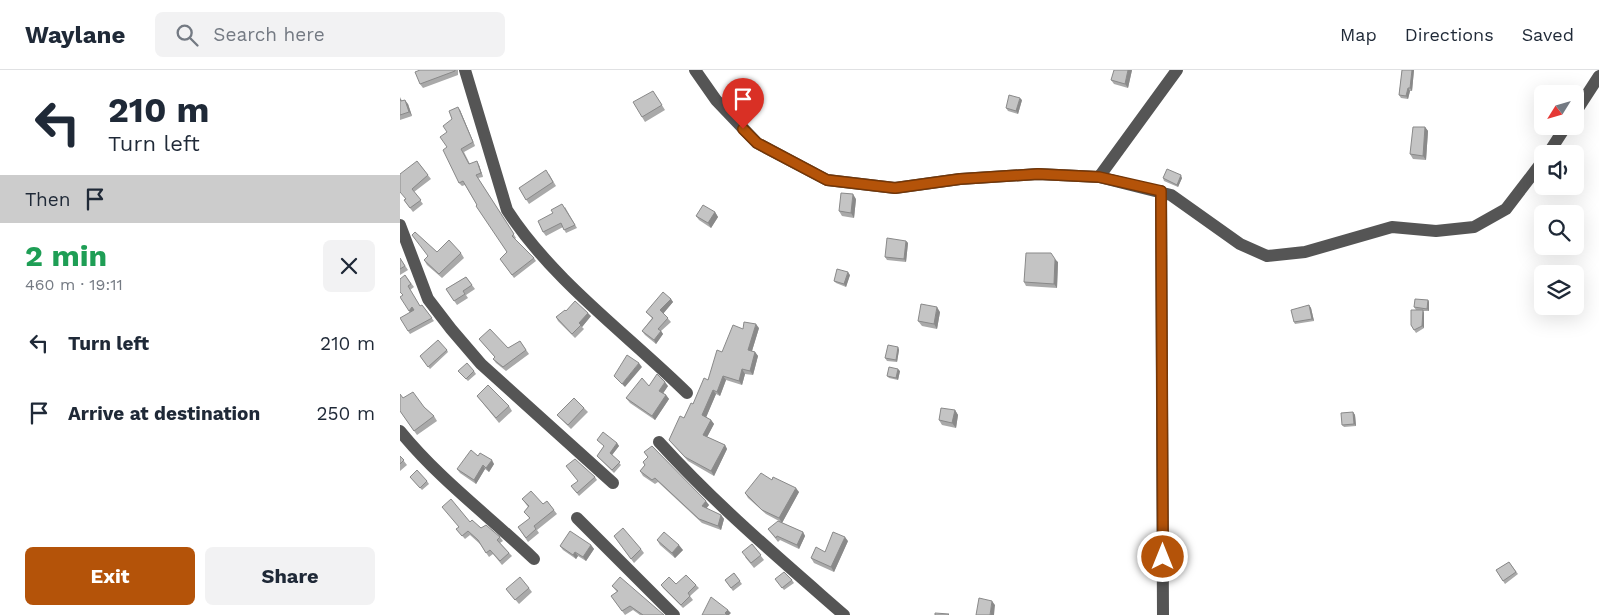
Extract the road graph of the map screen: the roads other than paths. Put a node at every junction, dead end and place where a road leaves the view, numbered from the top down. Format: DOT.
graph roads {
  1 [pos="465,70"];
  2 [pos="695,70"];
  3 [pos="1177,70"];
  4 [pos="1599,76"];
  5 [pos="1584,99"];
  6 [pos="1534,172"];
  7 [pos="1099,177"];
  8 [pos="1161,191"];
  9 [pos="400,225"];
  10 [pos="688,393"];
  11 [pos="400,432"];
  12 [pos="659,442"];
  13 [pos="614,483"];
  14 [pos="577,518"];
  15 [pos="534,559"];
  16 [pos="674,615"];
  17 [pos="844,615"];
  18 [pos="1163,615"];
  1 -- 10 [label="street"];
  2 -- 7 [label="street"];
  3 -- 7 [label="street"];
  4 -- 5 [label="street"];
  6 -- 8 [label="street"];
  7 -- 8 [label="street"];
  8 -- 18 [label="street"];
  9 -- 13 [label="street"];
  11 -- 15 [label="street"];
  12 -- 17 [label="street"];
  14 -- 16 [label="street"];
}
